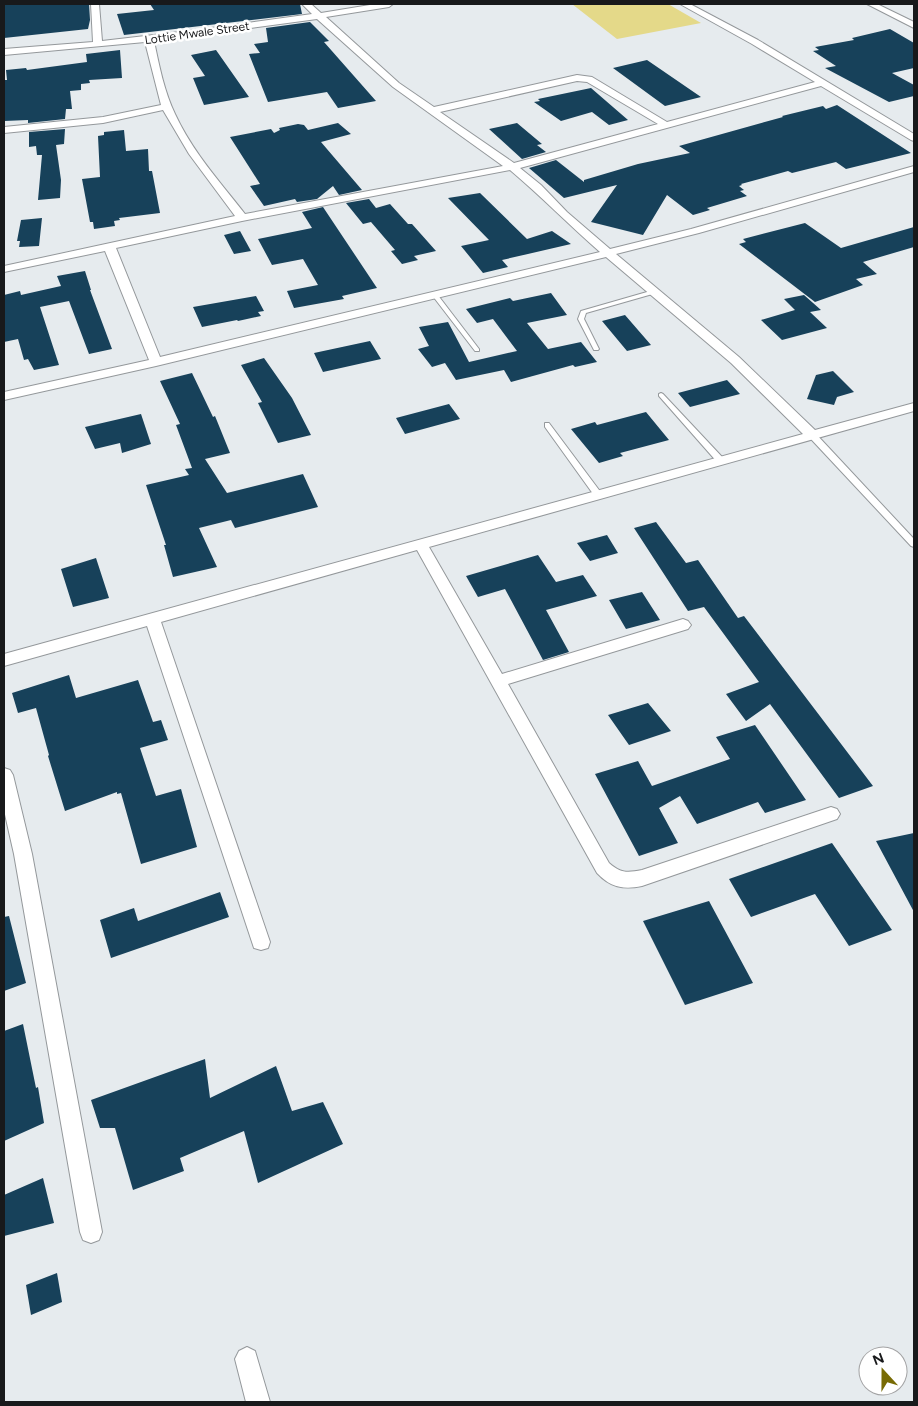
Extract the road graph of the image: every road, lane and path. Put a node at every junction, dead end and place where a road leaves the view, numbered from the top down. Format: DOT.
graph roads {
  1 [pos="95,4"];
  2 [pos="306,4"];
  3 [pos="390,4"];
  4 [pos="684,4"];
  5 [pos="871,4"];
  6 [pos="319,16"];
  7 [pos="914,25"];
  8 [pos="149,39"];
  9 [pos="98,44"];
  10 [pos="4,52"];
  11 [pos="821,83"];
  12 [pos="167,106"];
  13 [pos="432,112"];
  14 [pos="667,126"];
  15 [pos="4,130"];
  16 [pos="914,138"];
  17 [pos="512,167"];
  18 [pos="914,169"];
  19 [pos="242,218"];
  20 [pos="110,246"];
  21 [pos="608,253"];
  22 [pos="4,270"];
  23 [pos="654,292"];
  24 [pos="435,295"];
  25 [pos="596,349"];
  26 [pos="477,350"];
  27 [pos="156,362"];
  28 [pos="661,395"];
  29 [pos="4,396"];
  30 [pos="914,407"];
  31 [pos="547,425"];
  32 [pos="813,436"];
  33 [pos="720,461"];
  34 [pos="599,496"];
  35 [pos="914,544"];
  36 [pos="421,545"];
  37 [pos="152,620"];
  38 [pos="683,625"];
  39 [pos="4,660"];
  40 [pos="499,681"];
  41 [pos="4,774"];
  42 [pos="831,814"];
  43 [pos="261,942"];
  44 [pos="90,1232"];
  45 [pos="247,1360"];
  46 [pos="258,1402"];
  1 -- 9 [label="street"];
  2 -- 6 [label="street"];
  3 -- 6 [label="street, Lottie Mwale Street"];
  4 -- 11 [label="street"];
  5 -- 7 [label="street"];
  6 -- 8 [label="street, Lottie Mwale Street"];
  6 -- 13 [label="street"];
  8 -- 9 [label="street, Lottie Mwale Street"];
  8 -- 12 [label="street"];
  9 -- 10 [label="street, Lottie Mwale Street"];
  11 -- 14 [label="street"];
  11 -- 16 [label="street"];
  12 -- 15 [label="street"];
  12 -- 19 [label="street"];
  13 -- 14 [label="street"];
  13 -- 17 [label="street"];
  14 -- 17 [label="street"];
  17 -- 19 [label="street"];
  17 -- 21 [label="street"];
  18 -- 21 [label="street"];
  19 -- 20 [label="street"];
  20 -- 22 [label="street"];
  20 -- 27 [label="street"];
  21 -- 23 [label="street"];
  21 -- 24 [label="street"];
  23 -- 25 [label="lane"];
  23 -- 32 [label="street"];
  24 -- 26 [label="lane"];
  24 -- 27 [label="street"];
  27 -- 29 [label="street"];
  28 -- 33 [label="lane"];
  30 -- 32 [label="street"];
  31 -- 34 [label="lane"];
  32 -- 33 [label="street"];
  32 -- 35 [label="lane"];
  33 -- 34 [label="street"];
  34 -- 36 [label="street"];
  36 -- 37 [label="street"];
  36 -- 40 [label="street"];
  37 -- 39 [label="street"];
  37 -- 43 [label="street"];
  38 -- 40 [label="street"];
  40 -- 42 [label="street"];
  41 -- 44 [label="street"];
  45 -- 46 [label="street"];
}
